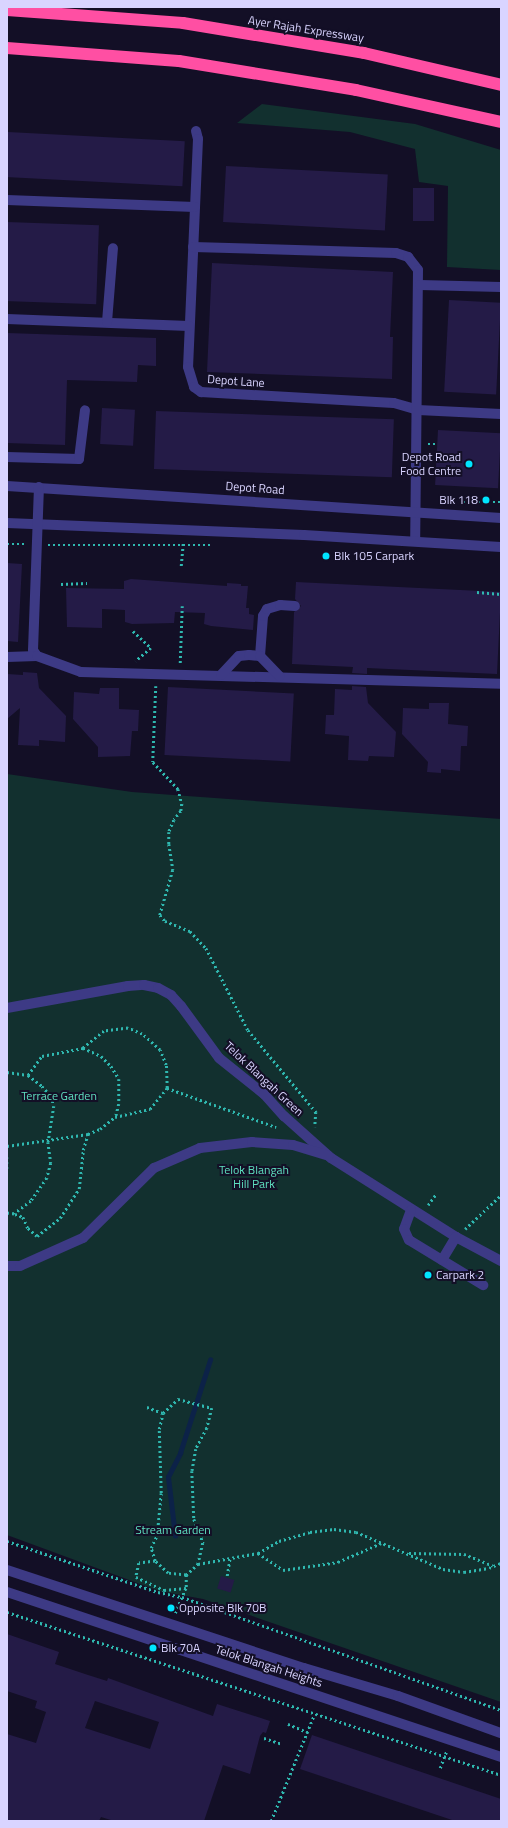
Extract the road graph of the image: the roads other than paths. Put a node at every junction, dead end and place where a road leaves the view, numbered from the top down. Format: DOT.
graph roads {
  1 [pos="7,10"];
  2 [pos="7,48"];
  3 [pos="501,85"];
  4 [pos="501,122"];
  5 [pos="196,131"];
  6 [pos="7,200"];
  7 [pos="195,207"];
  8 [pos="193,247"];
  9 [pos="113,248"];
  10 [pos="420,285"];
  11 [pos="501,287"];
  12 [pos="7,319"];
  13 [pos="107,322"];
  14 [pos="189,326"];
  15 [pos="86,410"];
  16 [pos="418,410"];
  17 [pos="501,414"];
  18 [pos="7,457"];
  19 [pos="7,486"];
  20 [pos="39,487"];
  21 [pos="416,513"];
  22 [pos="501,518"];
  23 [pos="7,523"];
  24 [pos="37,525"];
  25 [pos="415,541"];
  26 [pos="501,547"];
  27 [pos="295,606"];
  28 [pos="37,656"];
  29 [pos="260,656"];
  30 [pos="7,657"];
  31 [pos="221,675"];
  32 [pos="279,676"];
  33 [pos="501,684"];
  34 [pos="7,1008"];
  35 [pos="331,1158"];
  36 [pos="411,1210"];
  37 [pos="456,1237"];
  38 [pos="442,1260"];
  39 [pos="501,1261"];
  40 [pos="7,1266"];
  41 [pos="483,1285"];
  42 [pos="7,1570"];
  43 [pos="7,1592"];
  44 [pos="501,1733"];
  45 [pos="501,1757"];
  1 -- 3 [label="highway, Ayer Rajah Expressway"];
  2 -- 4 [label="highway"];
  5 -- 7 [label="street, Depot Lane"];
  6 -- 7 [label="street"];
  7 -- 8 [label="street, Depot Lane"];
  8 -- 10 [label="street"];
  8 -- 14 [label="street, Depot Lane"];
  9 -- 13 [label="street"];
  10 -- 11 [label="street"];
  10 -- 16 [label="street"];
  12 -- 13 [label="street"];
  13 -- 14 [label="street"];
  14 -- 16 [label="street, Depot Lane"];
  15 -- 18 [label="street"];
  16 -- 17 [label="street, Depot Lane"];
  16 -- 21 [label="street"];
  19 -- 20 [label="street, Depot Road"];
  20 -- 21 [label="street, Depot Road"];
  20 -- 24 [label="street"];
  21 -- 22 [label="street, Depot Road"];
  21 -- 25 [label="street"];
  23 -- 24 [label="street"];
  24 -- 25 [label="street"];
  24 -- 28 [label="street"];
  25 -- 26 [label="street"];
  27 -- 29 [label="street"];
  28 -- 30 [label="street"];
  28 -- 31 [label="street"];
  29 -- 31 [label="street"];
  29 -- 32 [label="street"];
  31 -- 32 [label="street"];
  32 -- 33 [label="street"];
  34 -- 35 [label="street, Telok Blangah Green"];
  35 -- 36 [label="street, Telok Blangah Green"];
  35 -- 40 [label="street, Telok Blangah Green"];
  36 -- 37 [label="street, Telok Blangah Green"];
  36 -- 38 [label="street"];
  37 -- 38 [label="street"];
  37 -- 39 [label="street, Telok Blangah Green"];
  38 -- 41 [label="street"];
  42 -- 44 [label="street, Telok Blangah Heights"];
  43 -- 45 [label="street, Telok Blangah Heights"];
}
